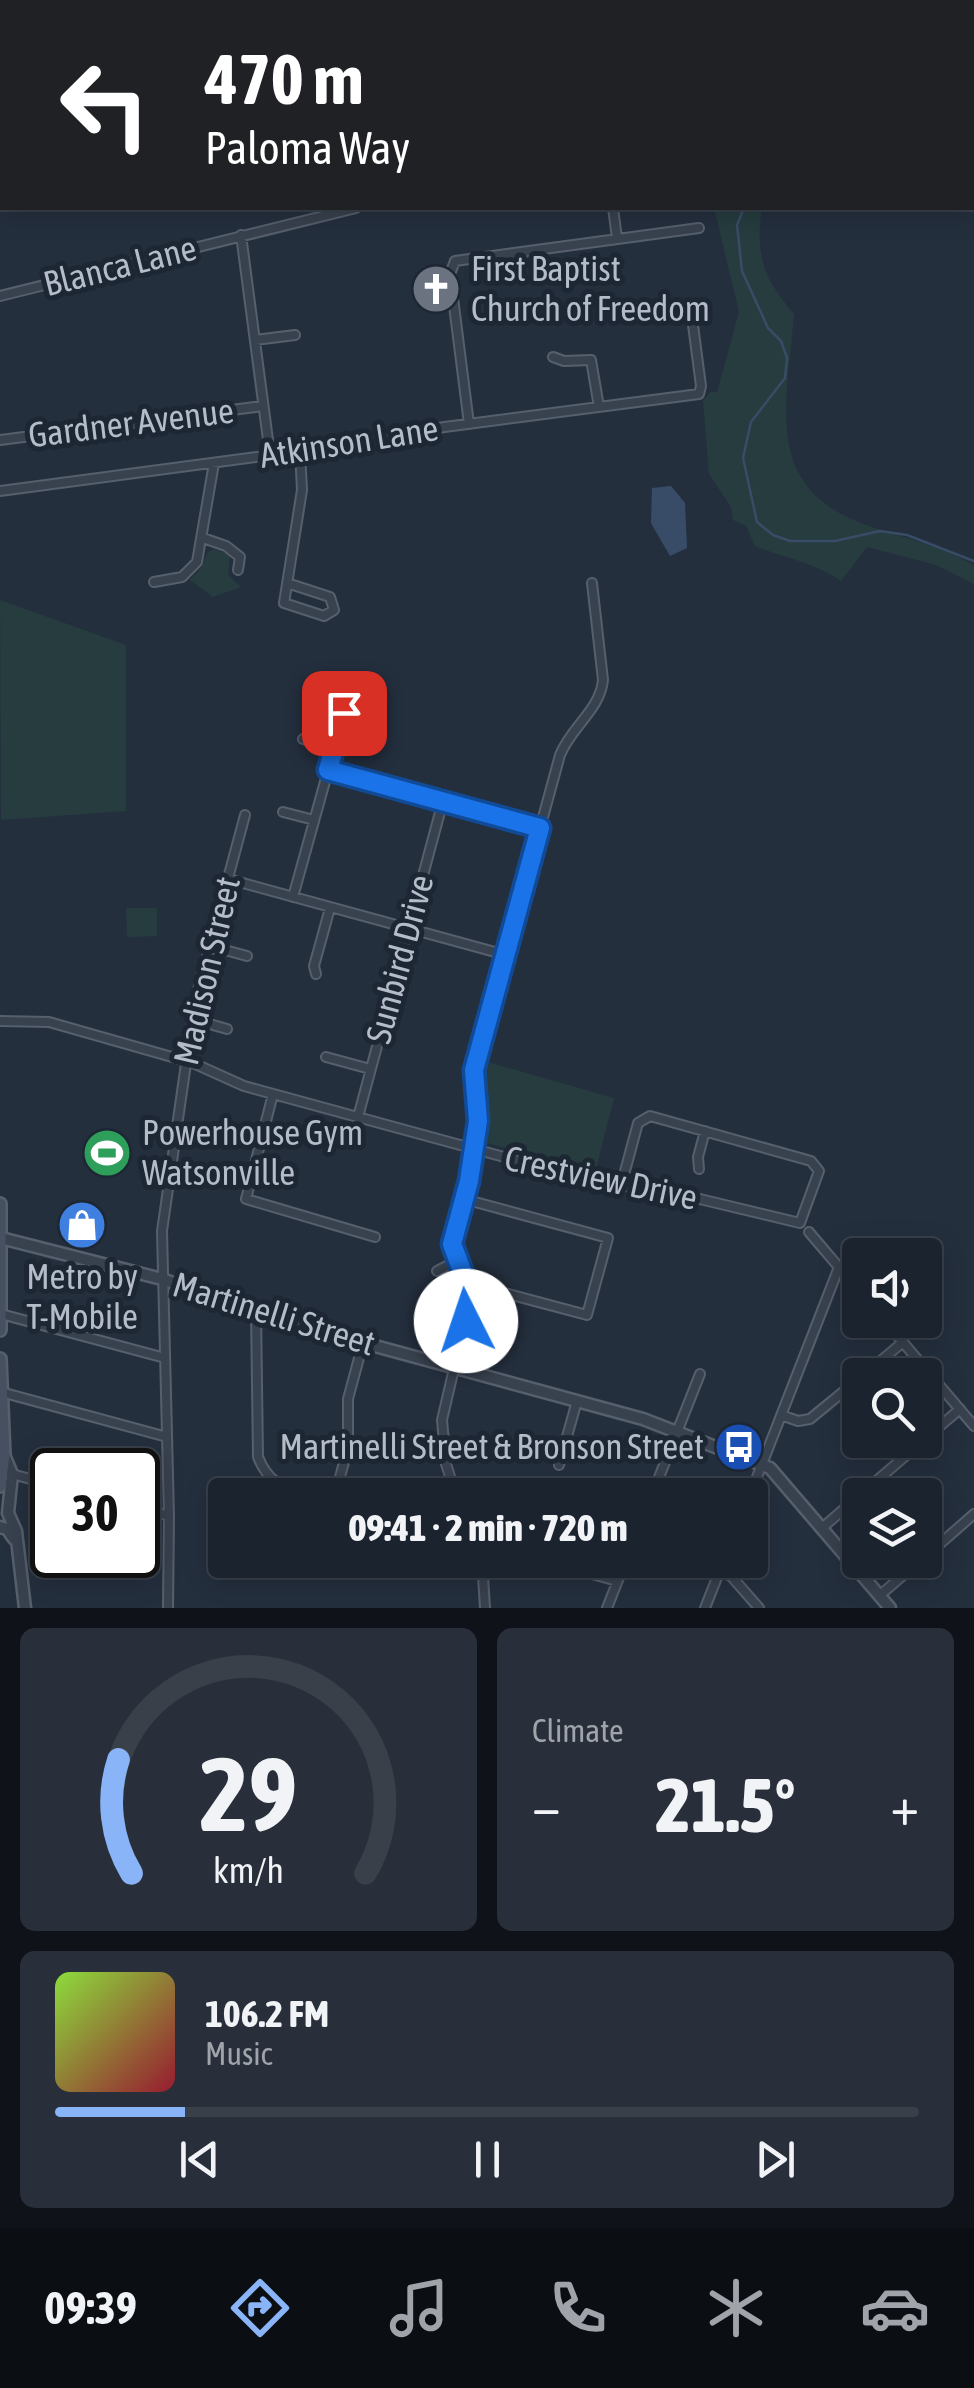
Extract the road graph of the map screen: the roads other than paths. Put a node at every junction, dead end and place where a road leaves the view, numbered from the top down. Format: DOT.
graph roads {
  1 [pos="348,210"];
  2 [pos="612,210"];
  3 [pos="699,228"];
  4 [pos="242,235"];
  5 [pos="617,238"];
  6 [pos="0,296"];
  7 [pos="693,326"];
  8 [pos="294,335"];
  9 [pos="254,340"];
  10 [pos="553,357"];
  11 [pos="263,406"];
  12 [pos="599,407"];
  13 [pos="469,424"];
  14 [pos="0,440"];
  15 [pos="300,452"];
  16 [pos="270,456"];
  17 [pos="214,463"];
  18 [pos="0,491"];
  19 [pos="203,538"];
  20 [pos="238,570"];
  21 [pos="154,582"];
  22 [pos="287,583"];
  23 [pos="592,583"];
  24 [pos="344,713"];
  25 [pos="303,739"];
  26 [pos="334,748"];
  27 [pos="328,770"];
  28 [pos="443,802"];
  29 [pos="282,812"];
  30 [pos="246,815"];
  31 [pos="314,820"];
  32 [pos="540,828"];
  33 [pos="228,879"];
  34 [pos="293,897"];
  35 [pos="330,908"];
  36 [pos="408,929"];
  37 [pos="210,946"];
  38 [pos="247,956"];
  39 [pos="506,956"];
  40 [pos="316,974"];
  41 [pos="192,1019"];
  42 [pos="0,1021"];
  43 [pos="227,1029"];
  44 [pos="326,1057"];
  45 [pos="185,1060"];
  46 [pos="370,1069"];
  47 [pos="272,1094"];
  48 [pos="358,1118"];
  49 [pos="704,1130"];
  50 [pos="474,1149"];
  51 [pos="699,1169"];
  52 [pos="621,1186"];
  53 [pos="464,1199"];
  54 [pos="0,1204"];
  55 [pos="810,1232"];
  56 [pos="375,1236"];
  57 [pos="1,1238"];
  58 [pos="456,1261"];
  59 [pos="838,1267"];
  60 [pos="437,1271"];
  61 [pos="842,1272"];
  62 [pos="162,1278"];
  63 [pos="470,1292"];
  64 [pos="256,1312"];
  65 [pos="0,1314"];
  66 [pos="0,1330"];
  67 [pos="900,1338"];
  68 [pos="903,1342"];
  69 [pos="363,1343"];
  70 [pos="165,1358"];
  71 [pos="884,1358"];
  72 [pos="0,1359"];
  73 [pos="454,1367"];
  74 [pos="700,1374"];
  75 [pos="1,1392"];
  76 [pos="842,1393"];
  77 [pos="576,1401"];
  78 [pos="960,1409"];
  79 [pos="781,1414"];
  80 [pos="942,1424"];
  81 [pos="974,1426"];
  82 [pos="677,1430"];
  83 [pos="167,1436"];
  84 [pos="4,1455"];
  85 [pos="903,1458"];
  86 [pos="762,1464"];
  87 [pos="559,1465"];
  88 [pos="12,1474"];
  89 [pos="271,1478"];
  90 [pos="340,1478"];
  91 [pos="452,1478"];
  92 [pos="659,1478"];
  93 [pos="757,1478"];
  94 [pos="880,1478"];
  95 [pos="30,1479"];
  96 [pos="0,1486"];
  97 [pos="842,1511"];
  98 [pos="160,1513"];
  99 [pos="974,1514"];
  100 [pos="170,1516"];
  101 [pos="0,1527"];
  102 [pos="822,1528"];
  103 [pos="942,1542"];
  104 [pos="18,1549"];
  105 [pos="483,1578"];
  106 [pos="606,1578"];
  107 [pos="618,1578"];
  108 [pos="717,1578"];
  109 [pos="733,1578"];
  110 [pos="900,1578"];
  111 [pos="617,1581"];
  112 [pos="879,1596"];
  113 [pos="25,1608"];
  114 [pos="168,1608"];
  115 [pos="485,1608"];
  116 [pos="608,1608"];
  117 [pos="705,1608"];
  118 [pos="758,1608"];
  119 [pos="890,1608"];
  1 -- 4 [label="street, Blanca Lane"];
  2 -- 5 [label="street"];
  3 -- 5 [label="street"];
  4 -- 6 [label="street, Blanca Lane"];
  4 -- 9 [label="street"];
  5 -- 13 [label="street"];
  7 -- 12 [label="street, Atkinson Lane"];
  8 -- 9 [label="street"];
  9 -- 11 [label="street"];
  10 -- 12 [label="street"];
  11 -- 14 [label="street, Gardner Avenue"];
  11 -- 16 [label="street"];
  12 -- 13 [label="street, Atkinson Lane"];
  13 -- 15 [label="street, Atkinson Lane"];
  15 -- 16 [label="street, Atkinson Lane"];
  15 -- 22 [label="street"];
  16 -- 17 [label="street, Atkinson Lane"];
  17 -- 18 [label="street, Atkinson Lane"];
  17 -- 19 [label="street"];
  19 -- 20 [label="street"];
  19 -- 21 [label="street"];
  22 -- 22 [label="street"];
  23 -- 32 [label="street"];
  24 -- 26 [label="street"];
  25 -- 26 [label="street"];
  26 -- 27 [label="street"];
  27 -- 28 [label="street"];
  27 -- 31 [label="street"];
  28 -- 32 [label="street"];
  28 -- 36 [label="street, Sunbird Drive"];
  29 -- 31 [label="street"];
  30 -- 33 [label="street, Madison Street"];
  31 -- 34 [label="street"];
  32 -- 39 [label="street"];
  33 -- 34 [label="street"];
  33 -- 37 [label="street, Madison Street"];
  34 -- 35 [label="street"];
  35 -- 36 [label="street"];
  35 -- 40 [label="street"];
  36 -- 39 [label="street"];
  36 -- 46 [label="street, Sunbird Drive"];
  37 -- 38 [label="street"];
  37 -- 41 [label="street, Madison Street"];
  39 -- 50 [label="street"];
  41 -- 43 [label="street"];
  41 -- 45 [label="street, Madison Street"];
  42 -- 45 [label="street, Crestview Drive"];
  44 -- 46 [label="street"];
  45 -- 47 [label="street, Crestview Drive"];
  45 -- 62 [label="street, Madison Street"];
  46 -- 48 [label="street, Sunbird Drive"];
  47 -- 48 [label="street, Crestview Drive"];
  47 -- 56 [label="street"];
  48 -- 50 [label="street, Crestview Drive"];
  49 -- 51 [label="street"];
  49 -- 52 [label="street"];
  49 -- 52 [label="street, Crestview Drive"];
  50 -- 52 [label="street, Crestview Drive"];
  50 -- 53 [label="street"];
  53 -- 58 [label="street"];
  53 -- 63 [label="street"];
  54 -- 57 [label="main road"];
  55 -- 59 [label="street"];
  57 -- 62 [label="street, Martinelli Street"];
  57 -- 65 [label="main road"];
  58 -- 60 [label="street"];
  58 -- 63 [label="street"];
  59 -- 61 [label="street"];
  59 -- 79 [label="street"];
  62 -- 64 [label="street, Martinelli Street"];
  62 -- 70 [label="street, Madison Street"];
  63 -- 73 [label="street"];
  64 -- 69 [label="street, Martinelli Street"];
  64 -- 89 [label="street"];
  65 -- 66 [label="main road"];
  65 -- 70 [label="street"];
  67 -- 68 [label="street"];
  68 -- 71 [label="street"];
  68 -- 78 [label="street"];
  69 -- 73 [label="street, Martinelli Street"];
  69 -- 90 [label="street"];
  70 -- 83 [label="street, Madison Street"];
  72 -- 75 [label="main road"];
  73 -- 77 [label="street, Martinelli Street"];
  73 -- 91 [label="street"];
  74 -- 82 [label="street"];
  75 -- 83 [label="street"];
  75 -- 84 [label="main road"];
  76 -- 79 [label="street"];
  77 -- 82 [label="street, Martinelli Street"];
  77 -- 87 [label="street"];
  78 -- 80 [label="street"];
  78 -- 81 [label="street"];
  79 -- 86 [label="street"];
  82 -- 86 [label="street, Martinelli Street"];
  82 -- 92 [label="street"];
  83 -- 100 [label="street, Madison Street"];
  84 -- 88 [label="street"];
  84 -- 96 [label="main road"];
  85 -- 94 [label="street"];
  86 -- 93 [label="street"];
  86 -- 102 [label="street, Martinelli Street"];
  88 -- 95 [label="street"];
  88 -- 104 [label="street"];
  97 -- 102 [label="street"];
  98 -- 100 [label="street"];
  99 -- 103 [label="street"];
  100 -- 114 [label="street, Madison Street"];
  101 -- 104 [label="street"];
  102 -- 112 [label="street, Martinelli Street"];
  104 -- 113 [label="street"];
  105 -- 115 [label="street"];
  106 -- 111 [label="street"];
  107 -- 111 [label="street"];
  108 -- 117 [label="street"];
  109 -- 118 [label="street"];
  110 -- 112 [label="street"];
  111 -- 116 [label="street"];
  112 -- 119 [label="street, Martinelli Street"];
}
